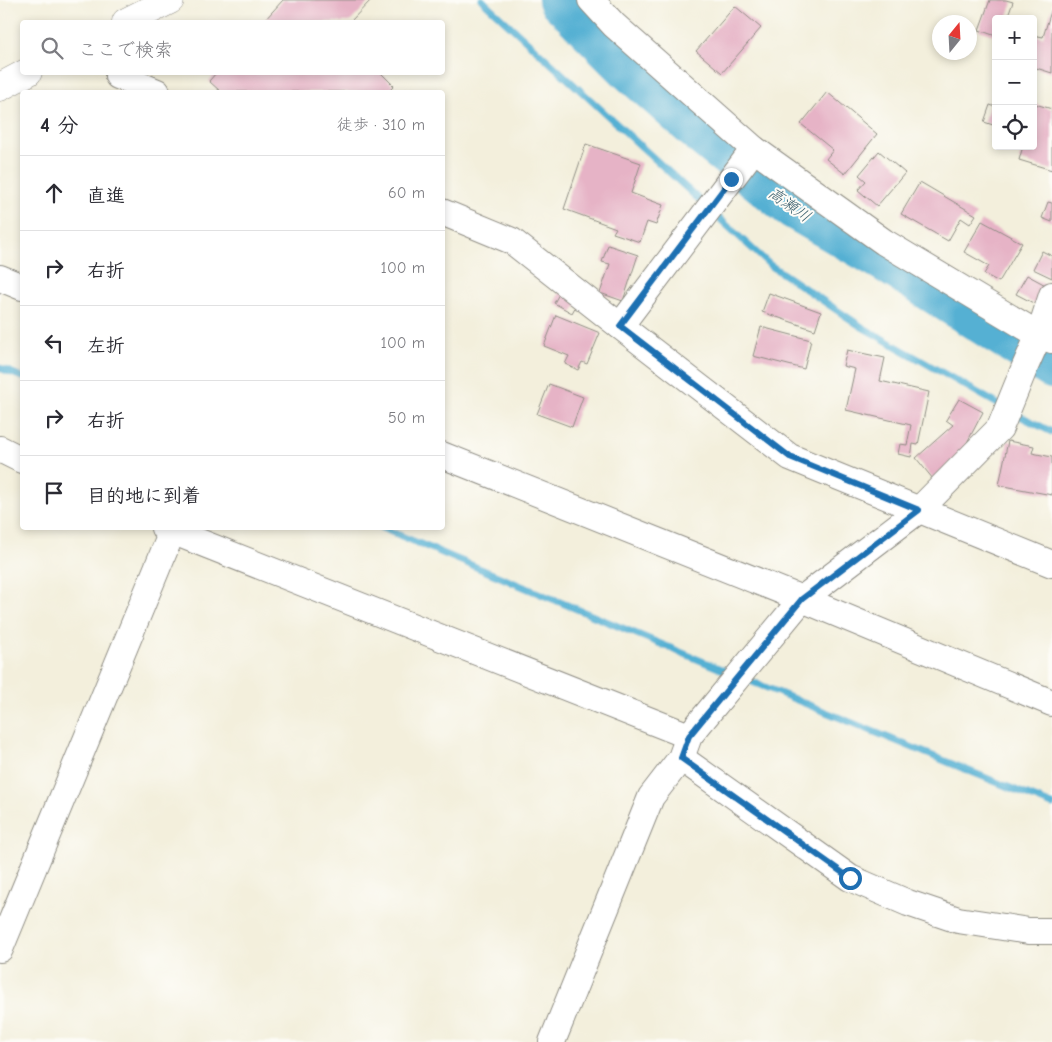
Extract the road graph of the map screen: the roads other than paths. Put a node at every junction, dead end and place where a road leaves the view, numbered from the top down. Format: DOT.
graph roads {
  1 [pos="170,0"];
  2 [pos="590,0"];
  3 [pos="130,20"];
  4 [pos="22,75"];
  5 [pos="118,76"];
  6 [pos="0,87"];
  7 [pos="152,90"];
  8 [pos="754,149"];
  9 [pos="445,213"];
  10 [pos="0,278"];
  11 [pos="20,286"];
  12 [pos="1052,295"];
  13 [pos="620,326"];
  14 [pos="1046,338"];
  15 [pos="0,449"];
  16 [pos="445,456"];
  17 [pos="20,459"];
  18 [pos="919,510"];
  19 [pos="168,530"];
  20 [pos="1052,564"];
  21 [pos="802,599"];
  22 [pos="1052,702"];
  23 [pos="685,747"];
  24 [pos="1052,931"];
  25 [pos="0,949"];
  26 [pos="552,1042"];
  1 -- 3 [label="main road"];
  2 -- 8 [label="street"];
  4 -- 6 [label="main road"];
  5 -- 7 [label="street"];
  8 -- 13 [label="street"];
  8 -- 14 [label="street"];
  9 -- 13 [label="street"];
  10 -- 11 [label="street"];
  12 -- 14 [label="street"];
  13 -- 18 [label="street"];
  14 -- 18 [label="street"];
  15 -- 17 [label="street"];
  16 -- 21 [label="street"];
  18 -- 20 [label="street"];
  18 -- 21 [label="street"];
  19 -- 23 [label="street"];
  19 -- 25 [label="street"];
  21 -- 22 [label="street"];
  21 -- 23 [label="street"];
  23 -- 24 [label="street"];
  23 -- 26 [label="street"];
}
